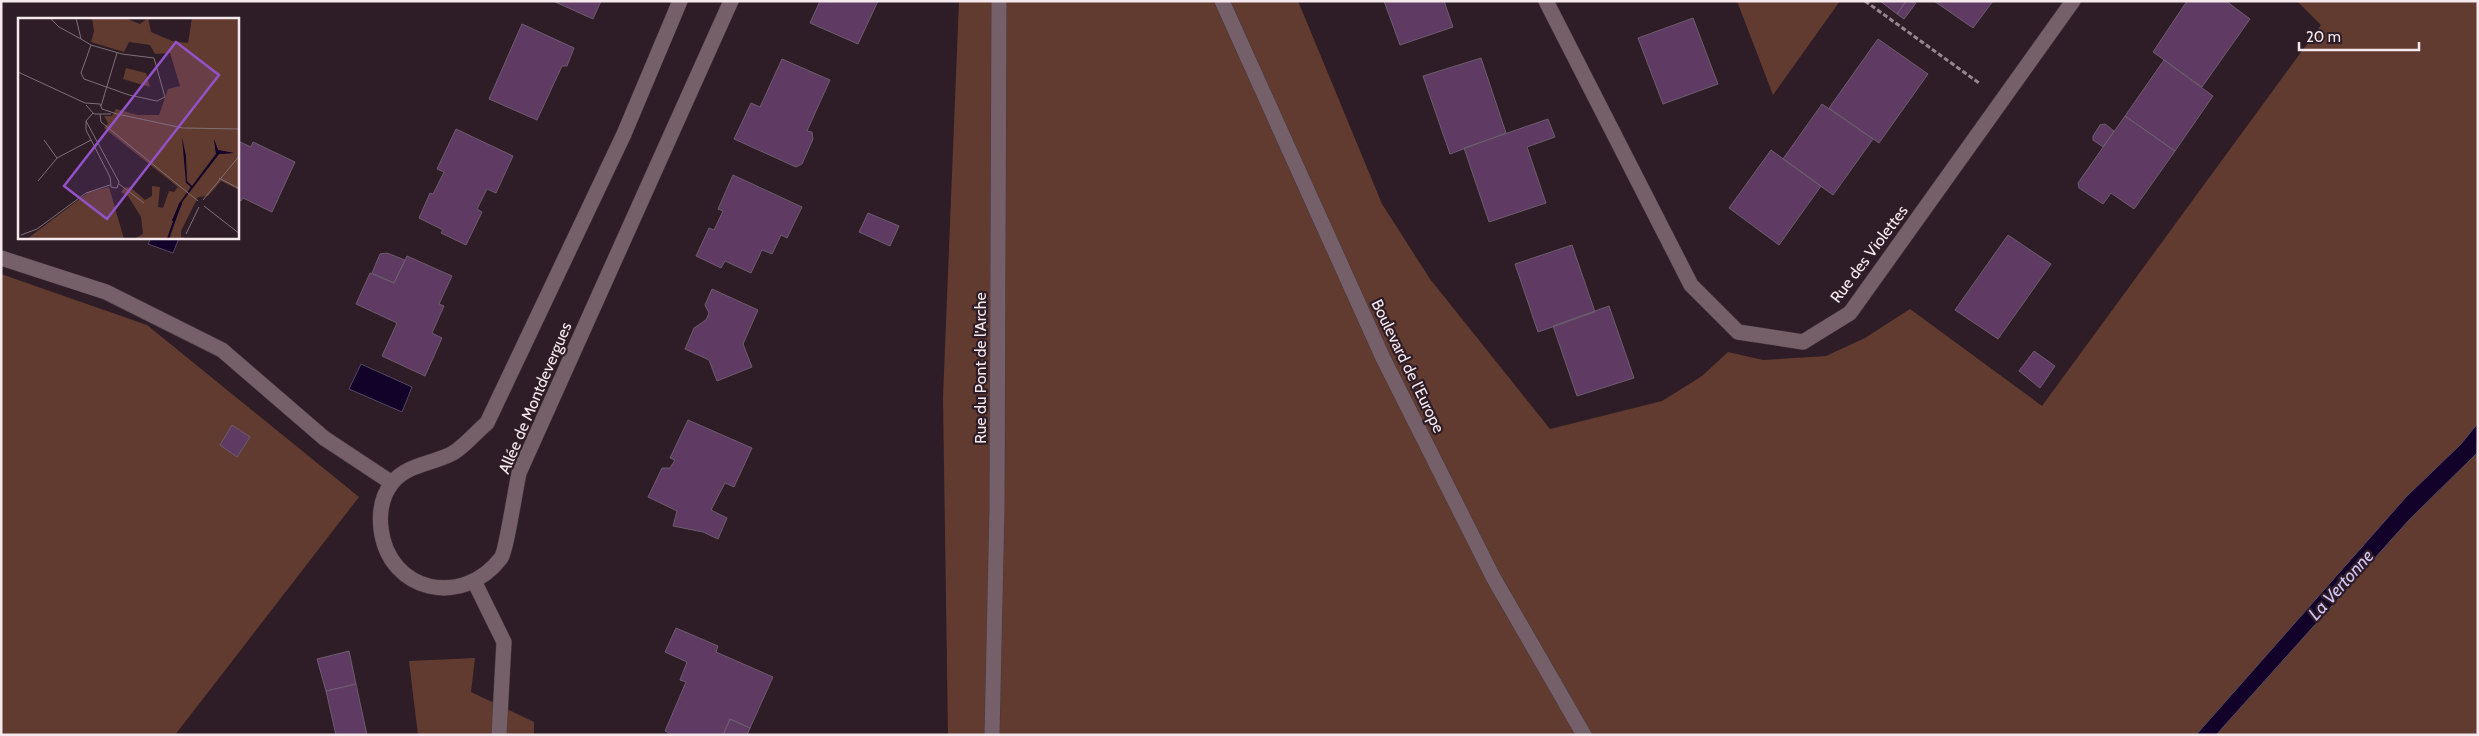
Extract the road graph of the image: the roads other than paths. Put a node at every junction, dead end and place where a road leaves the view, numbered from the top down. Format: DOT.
graph roads {
  1 [pos="680,1"];
  2 [pos="731,1"];
  3 [pos="999,1"];
  4 [pos="1222,1"];
  5 [pos="1546,1"];
  6 [pos="2073,1"];
  7 [pos="1,258"];
  8 [pos="392,483"];
  9 [pos="475,583"];
  10 [pos="499,735"];
  11 [pos="992,735"];
  12 [pos="1584,735"];
  1 -- 8 [label="street, Allée de Montdevergues"];
  2 -- 9 [label="street, Allée de Montdevergues"];
  3 -- 11 [label="street, Rue du Pont de l'Arche"];
  4 -- 12 [label="street, Boulevard de l'Europe"];
  5 -- 6 [label="street, Rue des Violettes"];
  7 -- 8 [label="street"];
  8 -- 9 [label="street, Allée de Montdevergues"];
  9 -- 10 [label="street"];
}
